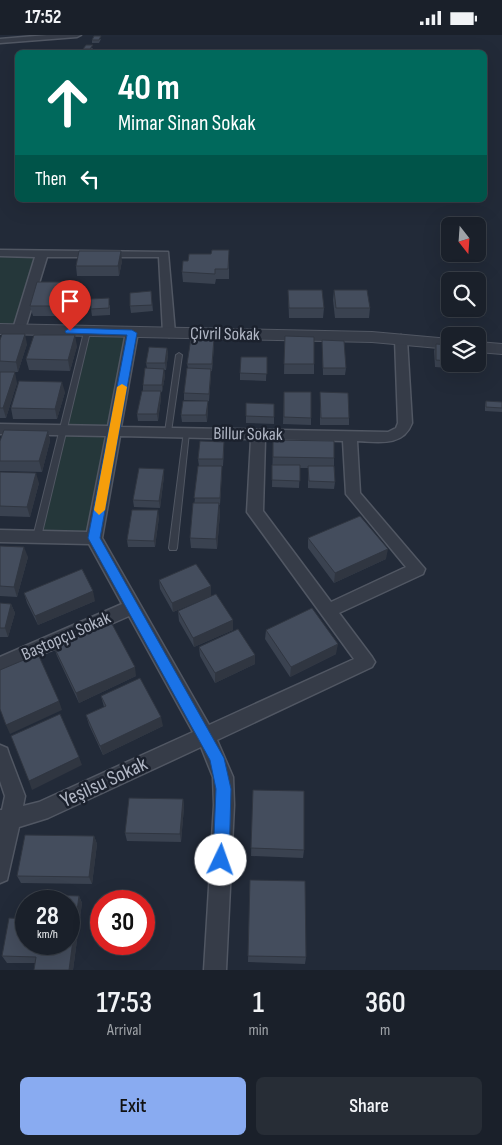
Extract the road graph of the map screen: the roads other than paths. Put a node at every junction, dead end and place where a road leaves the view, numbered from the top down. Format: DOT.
graph roads {
  1 [pos="77,35"];
  2 [pos="0,41"];
  3 [pos="0,253"];
  4 [pos="42,253"];
  5 [pos="0,329"];
  6 [pos="19,329"];
  7 [pos="87,332"];
  8 [pos="132,333"];
  9 [pos="169,333"];
  10 [pos="402,339"];
  11 [pos="441,343"];
  12 [pos="486,348"];
  13 [pos="502,349"];
  14 [pos="179,355"];
  15 [pos="0,429"];
  16 [pos="63,430"];
  17 [pos="114,431"];
  18 [pos="168,432"];
  19 [pos="186,433"];
  20 [pos="258,434"];
  21 [pos="350,437"];
  22 [pos="0,536"];
  23 [pos="37,537"];
  24 [pos="94,538"];
  25 [pos="173,548"];
  26 [pos="133,607"];
  27 [pos="328,611"];
  28 [pos="0,665"];
  29 [pos="205,735"];
  30 [pos="0,755"];
  31 [pos="5,820"];
  32 [pos="0,873"];
  33 [pos="215,970"];
  1 -- 2 [label="street"];
  3 -- 4 [label="street"];
  4 -- 6 [label="street"];
  4 -- 9 [label="street"];
  5 -- 6 [label="street, Çivril Sokak"];
  6 -- 7 [label="street, Çivril Sokak"];
  7 -- 8 [label="street, Çivril Sokak"];
  7 -- 16 [label="lane"];
  8 -- 9 [label="street, Çivril Sokak"];
  8 -- 17 [label="street"];
  9 -- 10 [label="street, Çivril Sokak"];
  10 -- 11 [label="street, Çivril Sokak"];
  10 -- 21 [label="street, Billur Sokak"];
  12 -- 13 [label="street"];
  14 -- 18 [label="lane"];
  15 -- 16 [label="street, Billur Sokak"];
  16 -- 17 [label="street, Billur Sokak"];
  16 -- 23 [label="lane"];
  17 -- 18 [label="street, Billur Sokak"];
  17 -- 24 [label="street"];
  18 -- 19 [label="street, Billur Sokak"];
  19 -- 20 [label="street, Billur Sokak"];
  19 -- 25 [label="lane"];
  20 -- 21 [label="street, Billur Sokak"];
  20 -- 27 [label="street"];
  21 -- 27 [label="street"];
  22 -- 23 [label="street"];
  23 -- 24 [label="street"];
  24 -- 26 [label="street"];
  26 -- 28 [label="street, Baştopçu Sokak"];
  26 -- 29 [label="street"];
  27 -- 29 [label="street, Yeşilsu Sokak"];
  29 -- 31 [label="street, Yeşilsu Sokak"];
  29 -- 33 [label="street"];
  30 -- 31 [label="street"];
  31 -- 32 [label="street"];
}
